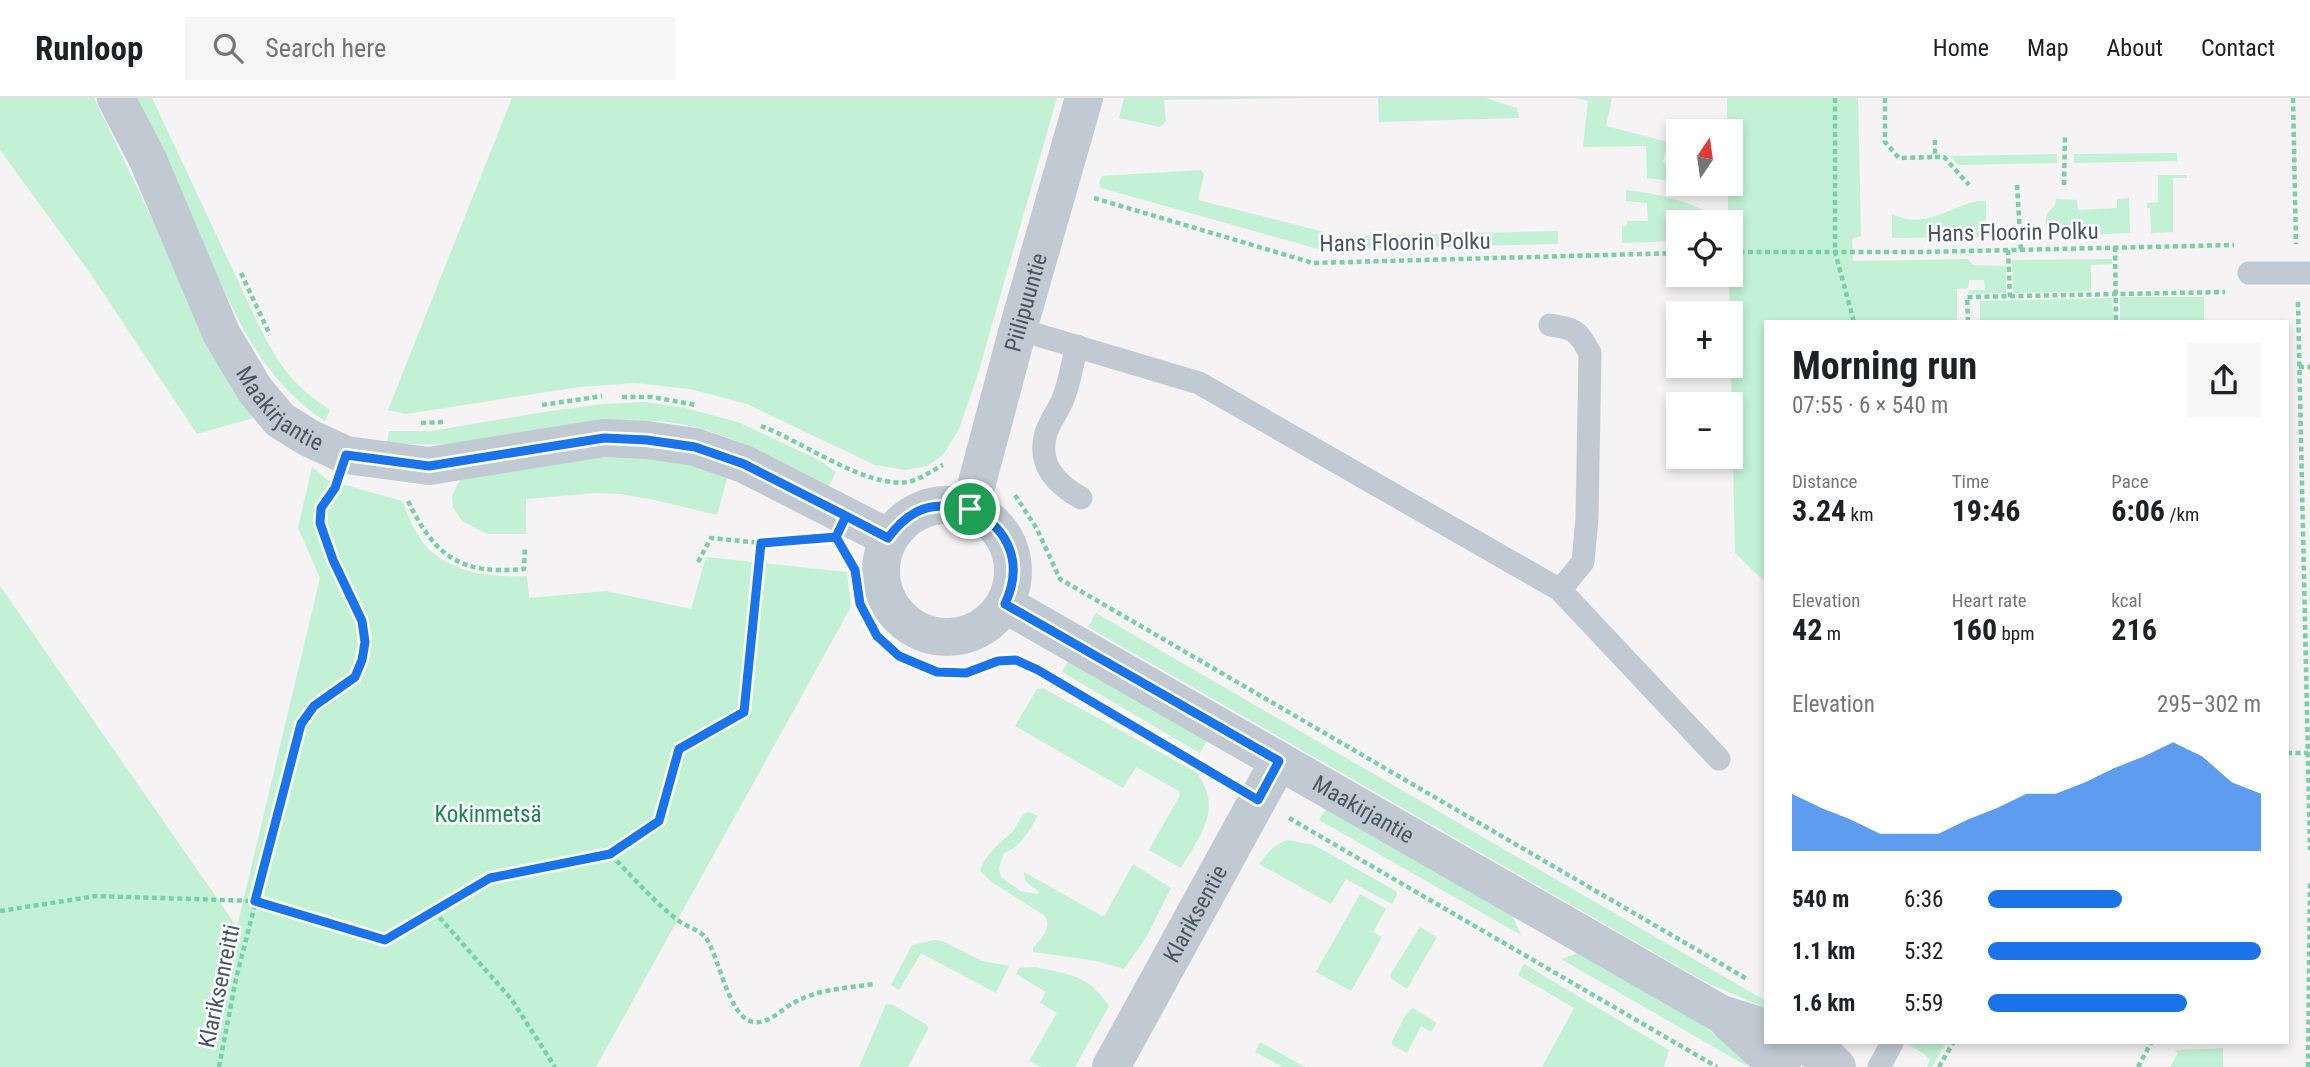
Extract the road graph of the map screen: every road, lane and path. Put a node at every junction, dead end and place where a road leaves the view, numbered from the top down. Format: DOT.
graph roads {
  1 [pos="116,98"];
  2 [pos="1084,98"];
  3 [pos="1835,98"];
  4 [pos="1885,98"];
  5 [pos="2065,137"];
  6 [pos="1935,140"];
  7 [pos="1935,157"];
  8 [pos="2017,184"];
  9 [pos="1969,185"];
  10 [pos="2064,185"];
  11 [pos="1060,188"];
  12 [pos="2241,245"];
  13 [pos="2283,245"];
  14 [pos="2296,245"];
  15 [pos="2115,247"];
  16 [pos="2008,250"];
  17 [pos="2021,250"];
  18 [pos="1743,252"];
  19 [pos="1835,252"];
  20 [pos="1666,253"];
  21 [pos="2249,273"];
  22 [pos="2310,273"];
  23 [pos="2225,292"];
  24 [pos="2116,295"];
  25 [pos="2010,297"];
  26 [pos="1853,320"];
  27 [pos="1968,320"];
  28 [pos="2116,320"];
  29 [pos="1550,325"];
  30 [pos="1018,329"];
  31 [pos="1077,346"];
  32 [pos="2299,367"];
  33 [pos="2310,367"];
  34 [pos="346,455"];
  35 [pos="2302,472"];
  36 [pos="2310,472"];
  37 [pos="864,476"];
  38 [pos="2302,482"];
  39 [pos="402,494"];
  40 [pos="1081,498"];
  41 [pos="970,509"];
  42 [pos="841,527"];
  43 [pos="888,538"];
  44 [pos="761,543"];
  45 [pos="525,547"];
  46 [pos="698,562"];
  47 [pos="1080,590"];
  48 [pos="1560,590"];
  49 [pos="1005,604"];
  50 [pos="1057,634"];
  51 [pos="1110,712"];
  52 [pos="2289,753"];
  53 [pos="2308,753"];
  54 [pos="1719,759"];
  55 [pos="1279,761"];
  56 [pos="1258,800"];
  57 [pos="2310,850"];
  58 [pos="610,854"];
  59 [pos="2310,881"];
  60 [pos="255,901"];
  61 [pos="0,911"];
  62 [pos="435,911"];
  63 [pos="2310,917"];
  64 [pos="875,984"];
  65 [pos="1721,1014"];
  66 [pos="1764,1027"];
  67 [pos="1803,1044"];
  68 [pos="1891,1044"];
  69 [pos="1952,1044"];
  70 [pos="2150,1044"];
  71 [pos="219,1067"];
  72 [pos="555,1067"];
  73 [pos="1111,1067"];
  74 [pos="1718,1067"];
  75 [pos="1782,1067"];
  76 [pos="1837,1067"];
  77 [pos="1879,1067"];
  78 [pos="1939,1067"];
  79 [pos="2138,1067"];
  80 [pos="2308,1067"];
  1 -- 34 [label="street, Maakirjantie"];
  2 -- 11 [label="street, Piilipuuntie"];
  3 -- 19 [label="path"];
  4 -- 7 [label="path"];
  5 -- 10 [label="path"];
  6 -- 7 [label="path"];
  7 -- 9 [label="path"];
  8 -- 17 [label="path"];
  11 -- 20 [label="path, Hans Floorin Polku"];
  11 -- 30 [label="street, Piilipuuntie"];
  12 -- 15 [label="path, Hans Floorin Polku"];
  13 -- 14 [label="path"];
  15 -- 17 [label="path, Hans Floorin Polku"];
  15 -- 24 [label="path"];
  16 -- 17 [label="path, Hans Floorin Polku"];
  16 -- 19 [label="path, Hans Floorin Polku"];
  16 -- 25 [label="path"];
  18 -- 19 [label="path, Hans Floorin Polku"];
  19 -- 26 [label="path"];
  21 -- 22 [label="lane"];
  23 -- 24 [label="path"];
  24 -- 25 [label="path"];
  24 -- 28 [label="path"];
  25 -- 27 [label="path"];
  29 -- 48 [label="lane"];
  30 -- 31 [label="lane"];
  30 -- 41 [label="street, Piilipuuntie"];
  31 -- 40 [label="lane"];
  31 -- 48 [label="lane"];
  32 -- 33 [label="path"];
  34 -- 42 [label="street, Maakirjantie"];
  34 -- 60 [label="path, Klariksenreitti"];
  35 -- 36 [label="path"];
  37 -- 42 [label="path"];
  38 -- 53 [label="path"];
  39 -- 45 [label="path"];
  41 -- 43 [label="street"];
  41 -- 49 [label="street"];
  42 -- 43 [label="street, Maakirjantie"];
  42 -- 44 [label="path"];
  42 -- 50 [label="path"];
  43 -- 49 [label="street"];
  44 -- 46 [label="path"];
  44 -- 58 [label="path"];
  47 -- 50 [label="path"];
  48 -- 54 [label="lane"];
  49 -- 50 [label="street, Maakirjantie"];
  50 -- 55 [label="street, Maakirjantie"];
  51 -- 56 [label="path"];
  52 -- 53 [label="path"];
  53 -- 57 [label="path"];
  55 -- 56 [label="street, Klariksentie"];
  55 -- 65 [label="street, Maakirjantie"];
  56 -- 73 [label="street, Klariksentie"];
  56 -- 74 [label="path"];
  58 -- 62 [label="path"];
  58 -- 64 [label="path"];
  59 -- 63 [label="path"];
  60 -- 61 [label="path"];
  60 -- 62 [label="path"];
  60 -- 71 [label="path, Klariksenreitti"];
  62 -- 72 [label="path"];
  63 -- 80 [label="path"];
  65 -- 66 [label="street, Maakirjantie"];
  65 -- 75 [label="street, Maakirjantie"];
  67 -- 76 [label="street"];
  68 -- 77 [label="lane"];
  69 -- 78 [label="path"];
  70 -- 79 [label="path"];
}
